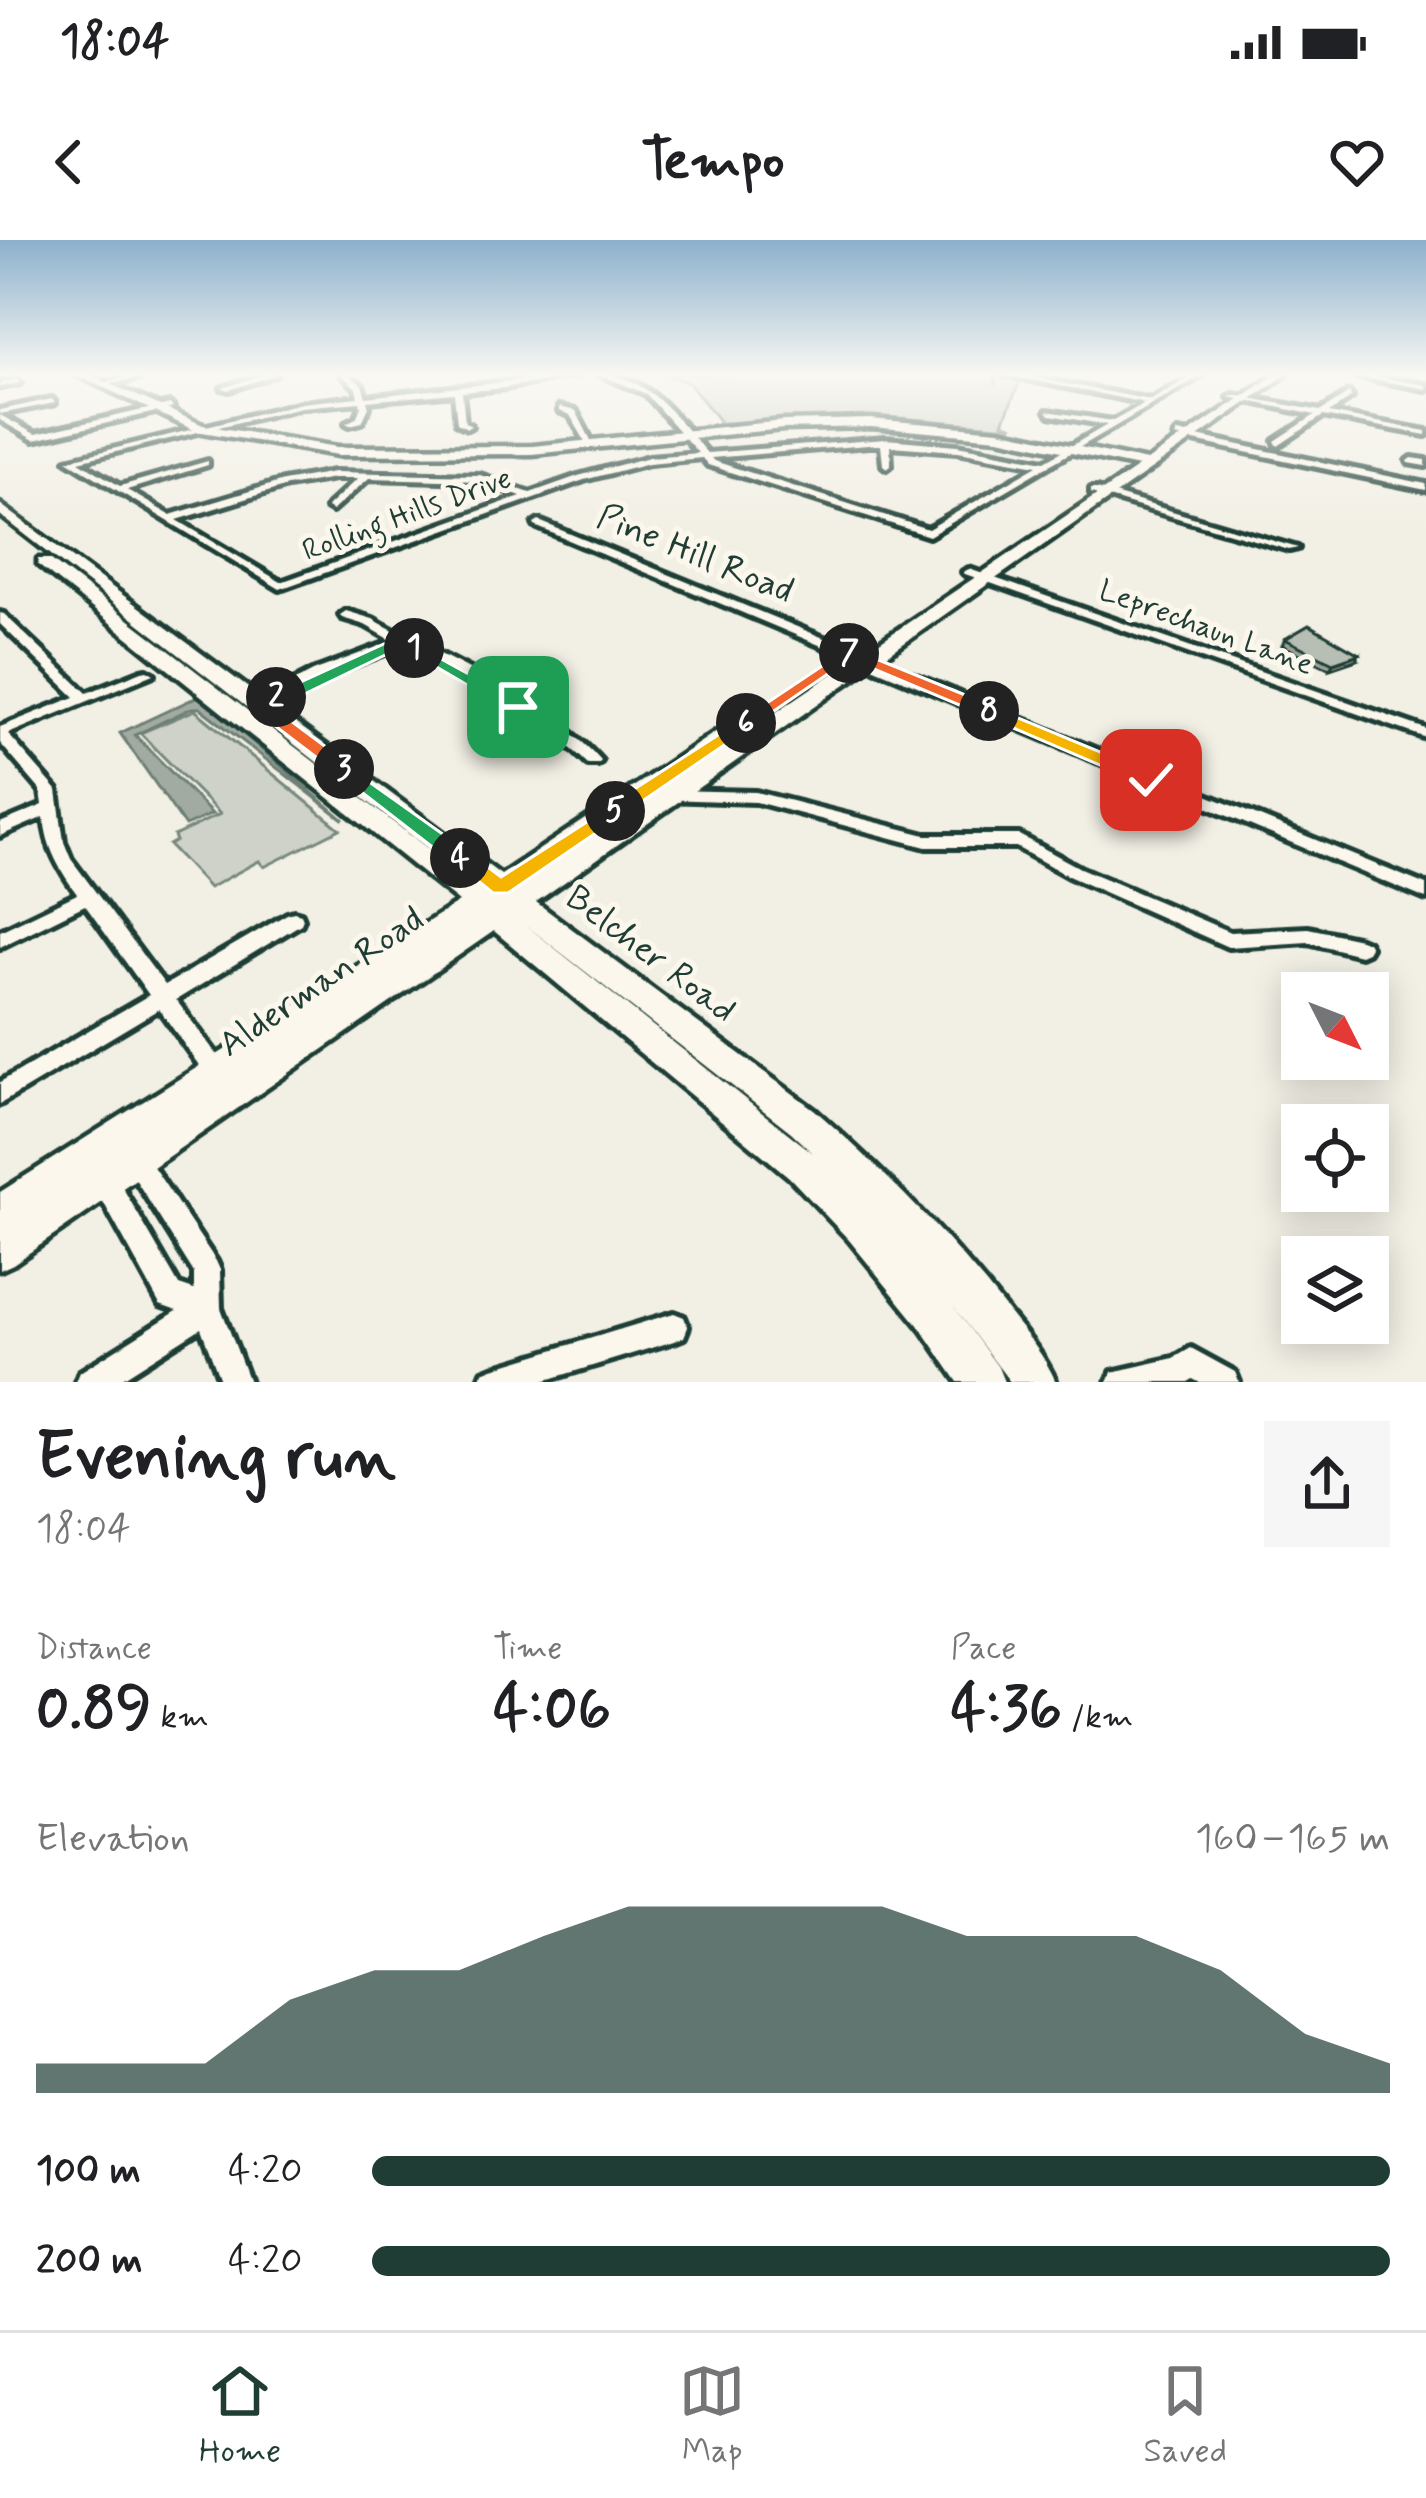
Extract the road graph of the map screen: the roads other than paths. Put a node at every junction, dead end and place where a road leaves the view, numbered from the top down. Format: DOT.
graph roads {
  1 [pos="19,427"];
  2 [pos="76,427"];
  3 [pos="203,427"];
  4 [pos="213,427"];
  5 [pos="581,427"];
  6 [pos="679,427"];
  7 [pos="758,427"];
  8 [pos="935,427"];
  9 [pos="1109,427"];
  10 [pos="1197,427"];
  11 [pos="1295,427"];
  12 [pos="1396,427"];
  13 [pos="684,433"];
  14 [pos="1426,433"];
  15 [pos="1184,436"];
  16 [pos="590,442"];
  17 [pos="885,442"];
  18 [pos="1278,443"];
  19 [pos="1076,447"];
  20 [pos="702,454"];
  21 [pos="1412,461"];
  22 [pos="1142,462"];
  23 [pos="205,463"];
  24 [pos="1426,463"];
  25 [pos="1047,464"];
  26 [pos="887,465"];
  27 [pos="366,476"];
  28 [pos="1426,487"];
  29 [pos="119,489"];
  30 [pos="1100,493"];
  31 [pos="530,496"];
  32 [pos="0,508"];
  33 [pos="332,508"];
  34 [pos="168,519"];
  35 [pos="539,524"];
  36 [pos="0,527"];
  37 [pos="1293,548"];
  38 [pos="976,575"];
  39 [pos="346,615"];
  40 [pos="0,617"];
  41 [pos="402,641"];
  42 [pos="860,654"];
  43 [pos="148,674"];
  44 [pos="84,698"];
  45 [pos="269,700"];
  46 [pos="238,715"];
  47 [pos="0,733"];
  48 [pos="1426,734"];
  49 [pos="592,761"];
  50 [pos="670,795"];
  51 [pos="50,808"];
  52 [pos="0,830"];
  53 [pos="1426,892"];
  54 [pos="88,896"];
  55 [pos="496,902"];
  56 [pos="294,919"];
  57 [pos="0,940"];
  58 [pos="1360,947"];
  59 [pos="163,996"];
  60 [pos="216,1070"];
  61 [pos="0,1094"];
  62 [pos="104,1144"];
  63 [pos="135,1158"];
  64 [pos="104,1180"];
  65 [pos="0,1213"];
  66 [pos="0,1251"];
  67 [pos="207,1309"];
  68 [pos="674,1328"];
  69 [pos="90,1382"];
  70 [pos="235,1382"];
  71 [pos="493,1382"];
  72 [pos="982,1382"];
  73 [pos="1035,1382"];
  74 [pos="1122,1382"];
  75 [pos="1225,1382"];
  1 -- 2 [label="street"];
  3 -- 29 [label="street"];
  4 -- 16 [label="main road"];
  5 -- 16 [label="street"];
  6 -- 13 [label="street"];
  7 -- 13 [label="main road"];
  8 -- 19 [label="main road"];
  9 -- 19 [label="street"];
  10 -- 15 [label="main road, Alderman Road"];
  11 -- 18 [label="street"];
  12 -- 14 [label="street"];
  13 -- 16 [label="main road"];
  13 -- 20 [label="street"];
  15 -- 22 [label="main road, Alderman Road"];
  15 -- 28 [label="street"];
  17 -- 20 [label="street, Rolling Hills Drive"];
  17 -- 25 [label="street, Rolling Hills Drive"];
  17 -- 26 [label="street"];
  19 -- 22 [label="main road"];
  19 -- 25 [label="street"];
  20 -- 25 [label="street"];
  20 -- 31 [label="street, Rolling Hills Drive"];
  21 -- 24 [label="street"];
  22 -- 30 [label="main road, Alderman Road"];
  23 -- 29 [label="street"];
  27 -- 31 [label="street"];
  27 -- 33 [label="street"];
  27 -- 34 [label="street"];
  29 -- 34 [label="street"];
  30 -- 37 [label="street"];
  30 -- 38 [label="main road, Alderman Road"];
  31 -- 34 [label="street, Rolling Hills Drive"];
  32 -- 45 [label="main road, Belcher Road"];
  35 -- 42 [label="street, Pine Hill Road"];
  36 -- 46 [label="main road, Belcher Road"];
  38 -- 42 [label="main road, Alderman Road"];
  38 -- 48 [label="street, Leprechaun Lane"];
  39 -- 41 [label="street"];
  40 -- 44 [label="street"];
  41 -- 45 [label="street"];
  41 -- 49 [label="street"];
  42 -- 50 [label="main road, Alderman Road"];
  42 -- 53 [label="street, Pine Hill Road"];
  42 -- 55 [label="main road, Alderman Road"];
  43 -- 44 [label="street"];
  44 -- 47 [label="street"];
  45 -- 46 [label="main road"];
  45 -- 55 [label="main road, Belcher Road"];
  46 -- 55 [label="main road, Belcher Road"];
  47 -- 51 [label="street"];
  50 -- 55 [label="main road, Alderman Road"];
  50 -- 58 [label="street"];
  51 -- 52 [label="street"];
  51 -- 54 [label="street"];
  54 -- 57 [label="street"];
  54 -- 59 [label="street"];
  55 -- 60 [label="main road, Alderman Road"];
  55 -- 63 [label="main road, Alderman Road"];
  55 -- 72 [label="main road, Belcher Road"];
  55 -- 73 [label="main road, Belcher Road"];
  56 -- 59 [label="street"];
  59 -- 60 [label="street"];
  59 -- 61 [label="street"];
  60 -- 62 [label="main road, Alderman Road"];
  62 -- 63 [label="street"];
  62 -- 64 [label="street"];
  62 -- 65 [label="main road, Alderman Road"];
  63 -- 64 [label="main road, Alderman Road"];
  63 -- 67 [label="street"];
  64 -- 66 [label="main road, Alderman Road"];
  64 -- 67 [label="street"];
  67 -- 69 [label="street"];
  67 -- 70 [label="street"];
  68 -- 71 [label="street"];
  74 -- 75 [label="street"];
}
